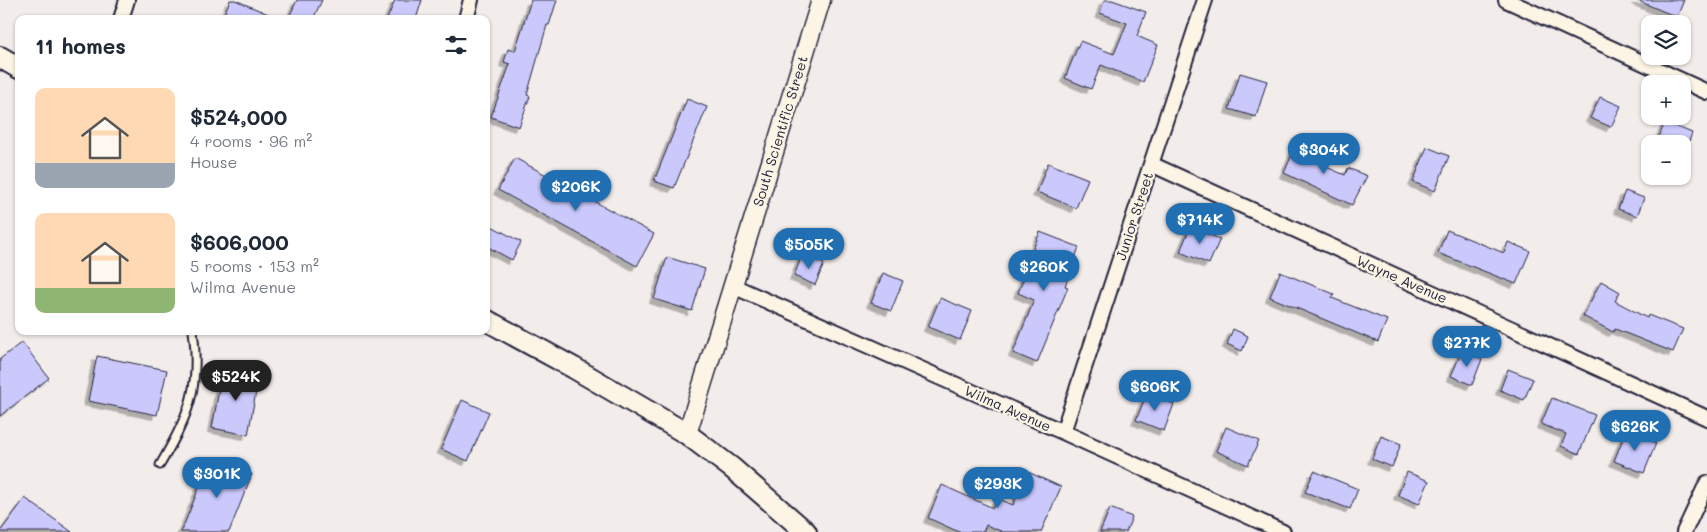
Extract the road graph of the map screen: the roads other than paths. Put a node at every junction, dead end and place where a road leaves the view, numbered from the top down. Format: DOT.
graph roads {
  1 [pos="128,0"];
  2 [pos="471,0"];
  3 [pos="821,0"];
  4 [pos="1205,0"];
  5 [pos="1506,0"];
  6 [pos="122,15"];
  7 [pos="467,15"];
  8 [pos="0,57"];
  9 [pos="15,66"];
  10 [pos="1707,92"];
  11 [pos="1151,164"];
  12 [pos="733,286"];
  13 [pos="490,322"];
  14 [pos="194,335"];
  15 [pos="1707,418"];
  16 [pos="1063,432"];
  17 [pos="687,434"];
  18 [pos="160,465"];
  19 [pos="1707,483"];
  20 [pos="806,532"];
  21 [pos="1283,532"];
  22 [pos="1684,532"];
  1 -- 6 [label="street"];
  2 -- 7 [label="street"];
  3 -- 12 [label="street, South Scientific Street"];
  4 -- 11 [label="street, Junior Street"];
  5 -- 10 [label="street"];
  8 -- 9 [label="main road"];
  11 -- 15 [label="street, Wayne Avenue"];
  11 -- 16 [label="street, Junior Street"];
  12 -- 16 [label="street, Wilma Avenue"];
  12 -- 17 [label="street, South Scientific Street"];
  13 -- 17 [label="main road"];
  14 -- 18 [label="lane"];
  16 -- 21 [label="street, Wilma Avenue"];
  17 -- 20 [label="main road"];
  19 -- 22 [label="street"];
}
